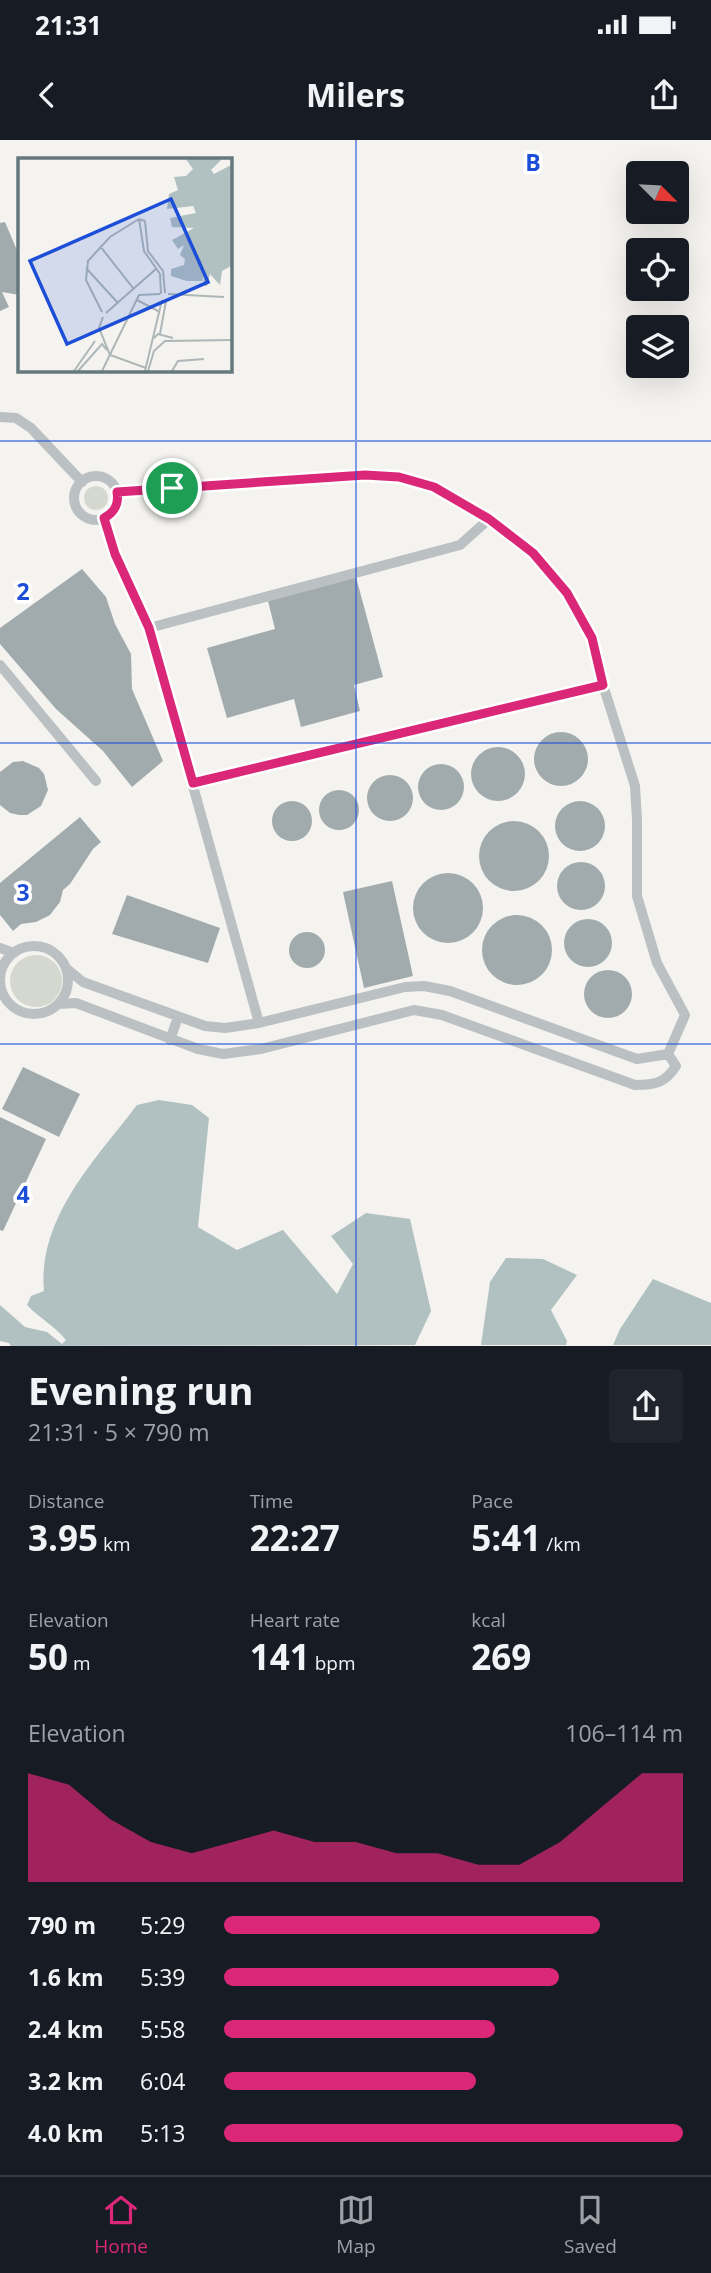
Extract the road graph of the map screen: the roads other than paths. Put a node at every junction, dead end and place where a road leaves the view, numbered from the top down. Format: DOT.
graph roads {
  1 [pos="0,417"];
  2 [pos="82,482"];
  3 [pos="117,492"];
  4 [pos="104,518"];
  5 [pos="489,519"];
  6 [pos="149,628"];
  7 [pos="0,666"];
  8 [pos="603,685"];
  9 [pos="96,781"];
  10 [pos="193,783"];
  11 [pos="0,948"];
  12 [pos="14,953"];
  13 [pos="66,968"];
  14 [pos="0,982"];
  15 [pos="58,1004"];
  16 [pos="178,1017"];
  17 [pos="259,1023"];
  18 [pos="170,1040"];
  19 [pos="668,1054"];
  1 -- 2 [label="street"];
  2 -- 3 [label="street"];
  2 -- 4 [label="street"];
  3 -- 4 [label="street"];
  3 -- 5 [label="street"];
  4 -- 6 [label="street"];
  5 -- 6 [label="street"];
  5 -- 8 [label="street"];
  6 -- 10 [label="street"];
  7 -- 9 [label="street"];
  8 -- 10 [label="street"];
  8 -- 19 [label="street"];
  10 -- 17 [label="street"];
  11 -- 12 [label="street"];
  12 -- 13 [label="street"];
  12 -- 14 [label="street"];
  13 -- 15 [label="street"];
  13 -- 16 [label="street"];
  14 -- 15 [label="street"];
  15 -- 18 [label="street"];
  16 -- 17 [label="street"];
  16 -- 18 [label="street"];
  17 -- 19 [label="street"];
  18 -- 19 [label="street"];
}
